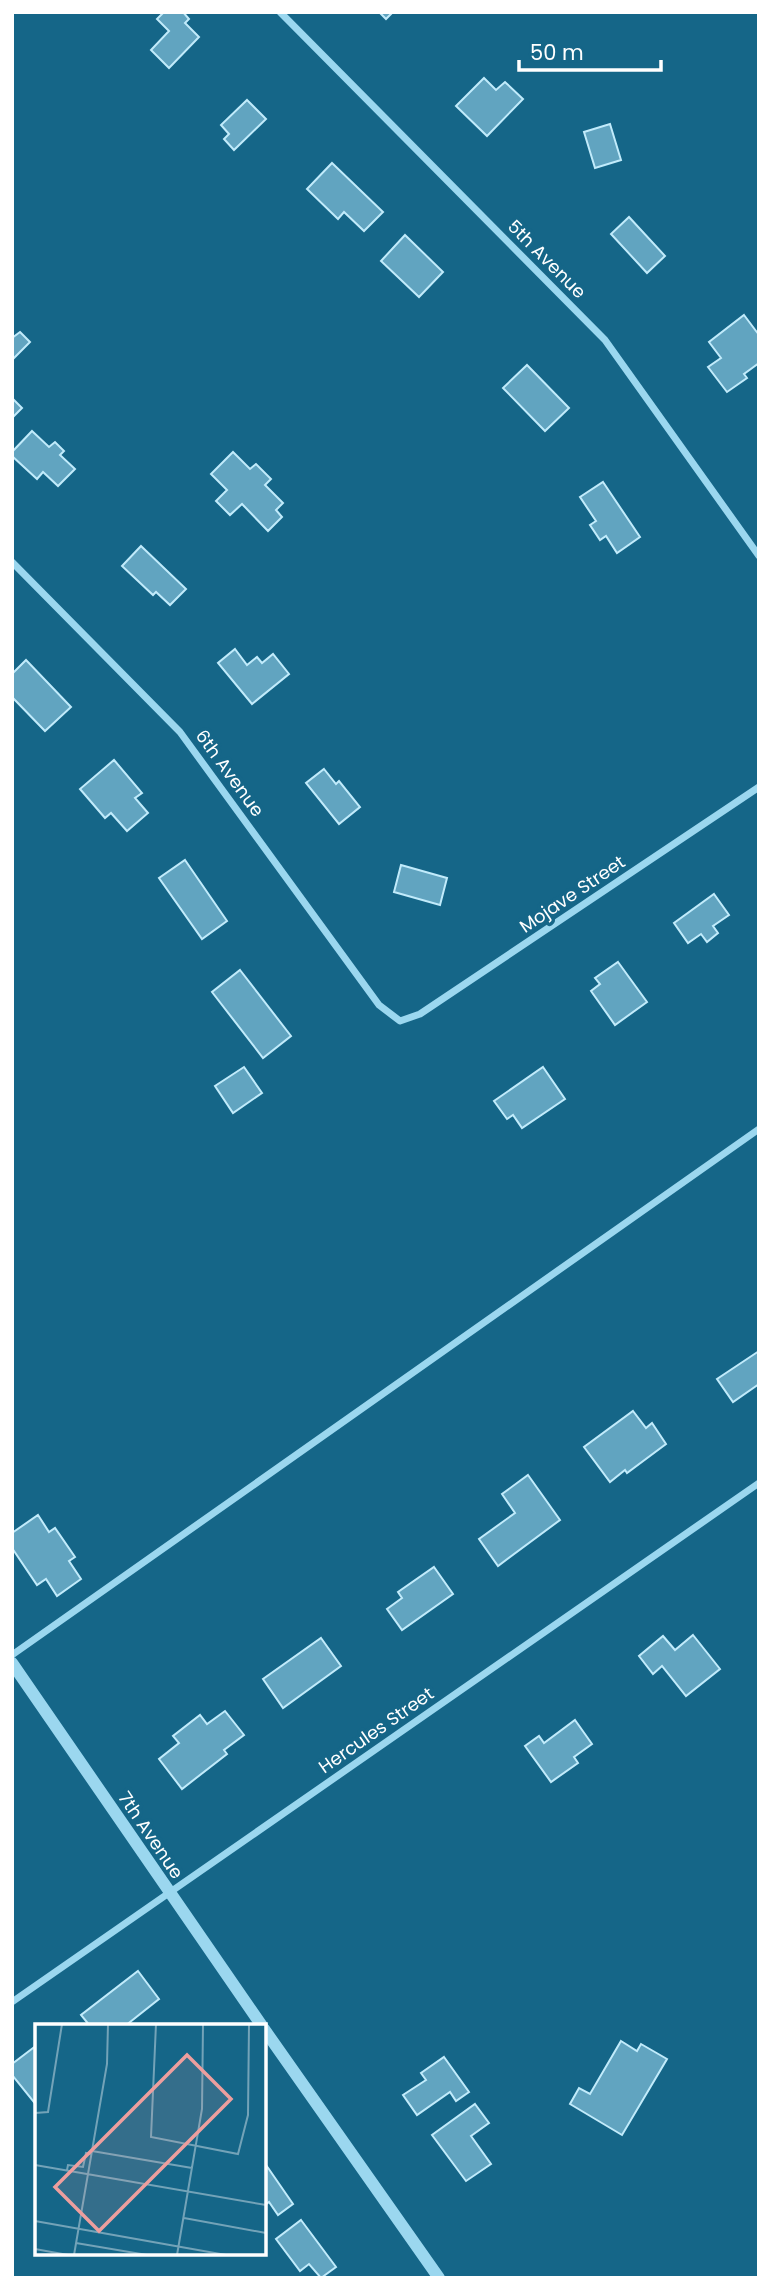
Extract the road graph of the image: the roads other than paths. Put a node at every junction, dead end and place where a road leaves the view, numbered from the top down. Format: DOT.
graph roads {
  1 [pos="280,12"];
  2 [pos="759,556"];
  3 [pos="12,562"];
  4 [pos="759,787"];
  5 [pos="400,1021"];
  6 [pos="759,1129"];
  7 [pos="759,1483"];
  8 [pos="12,1655"];
  9 [pos="12,1663"];
  10 [pos="169,1893"];
  11 [pos="12,2002"];
  12 [pos="261,2024"];
  13 [pos="266,2031"];
  14 [pos="439,2278"];
  1 -- 2 [label="street, 5th Avenue"];
  3 -- 5 [label="street, 6th Avenue"];
  4 -- 5 [label="street, Mojave Street"];
  6 -- 8 [label="street"];
  7 -- 10 [label="street, Hercules Street"];
  9 -- 10 [label="street, 7th Avenue"];
  10 -- 11 [label="street, Hercules Street"];
  10 -- 12 [label="street, 7th Avenue"];
  13 -- 14 [label="street, 7th Avenue"];
}
